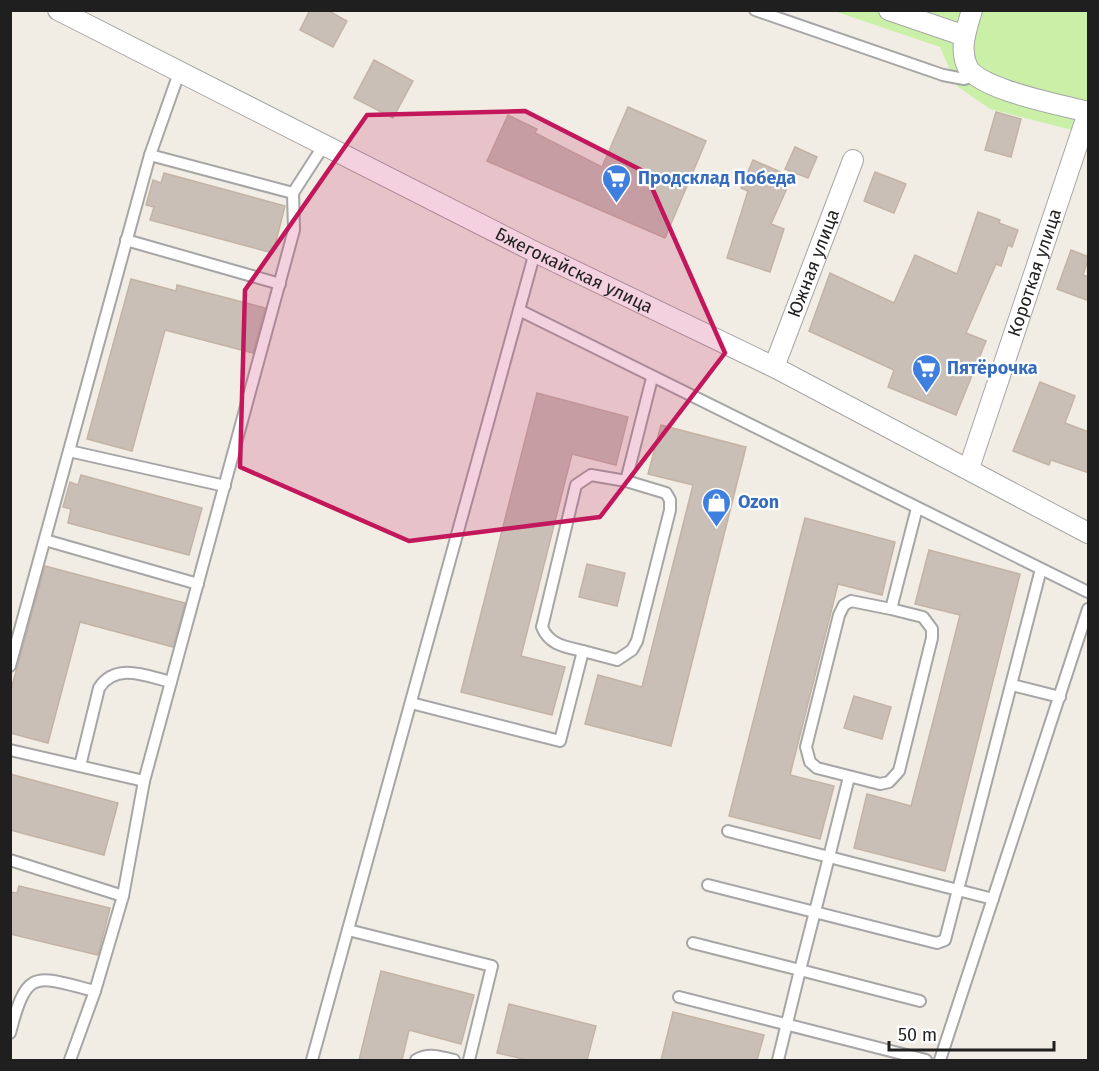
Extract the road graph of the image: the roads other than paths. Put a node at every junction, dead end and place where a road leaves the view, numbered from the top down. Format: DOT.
graph roads {
  1 [pos="58,10"];
  2 [pos="755,10"];
  3 [pos="889,10"];
  4 [pos="972,10"];
  5 [pos="964,36"];
  6 [pos="179,74"];
  7 [pos="978,75"];
  8 [pos="1089,112"];
  9 [pos="324,145"];
  10 [pos="150,154"];
  11 [pos="853,160"];
  12 [pos="293,194"];
  13 [pos="126,240"];
  14 [pos="535,252"];
  15 [pos="280,284"];
  16 [pos="519,310"];
  17 [pos="774,367"];
  18 [pos="652,378"];
  19 [pos="69,451"];
  20 [pos="969,468"];
  21 [pos="626,481"];
  22 [pos="225,486"];
  23 [pos="917,508"];
  24 [pos="1089,533"];
  25 [pos="45,540"];
  26 [pos="1041,569"];
  27 [pos="198,584"];
  28 [pos="1089,592"];
  29 [pos="891,609"];
  30 [pos="1089,609"];
  31 [pos="583,651"];
  32 [pos="10,666"];
  33 [pos="171,682"];
  34 [pos="1012,685"];
  35 [pos="1060,697"];
  36 [pos="411,703"];
  37 [pos="10,750"];
  38 [pos="80,766"];
  39 [pos="849,777"];
  40 [pos="144,781"];
  41 [pos="728,831"];
  42 [pos="829,857"];
  43 [pos="10,860"];
  44 [pos="708,885"];
  45 [pos="960,891"];
  46 [pos="123,896"];
  47 [pos="993,899"];
  48 [pos="815,912"];
  49 [pos="348,930"];
  50 [pos="693,943"];
  51 [pos="800,970"];
  52 [pos="95,991"];
  53 [pos="679,997"];
  54 [pos="920,1001"];
  55 [pos="787,1025"];
  56 [pos="10,1033"];
  57 [pos="70,1060"];
  58 [pos="312,1060"];
  59 [pos="416,1060"];
  60 [pos="454,1060"];
  61 [pos="469,1060"];
  62 [pos="778,1060"];
  63 [pos="926,1060"];
  64 [pos="940,1060"];
  1 -- 6 [label="street, Бжегокайская улица"];
  2 -- 7 [label="lane"];
  3 -- 5 [label="street"];
  4 -- 5 [label="street"];
  5 -- 7 [label="street"];
  6 -- 9 [label="street, Бжегокайская улица"];
  6 -- 10 [label="lane"];
  7 -- 8 [label="street"];
  8 -- 20 [label="street, Короткая улица"];
  9 -- 12 [label="lane"];
  9 -- 14 [label="street, Бжегокайская улица"];
  10 -- 12 [label="lane"];
  10 -- 13 [label="lane"];
  11 -- 17 [label="street, Южная улица"];
  12 -- 15 [label="lane"];
  13 -- 15 [label="lane"];
  13 -- 19 [label="lane"];
  14 -- 16 [label="lane"];
  14 -- 17 [label="street, Бжегокайская улица"];
  15 -- 22 [label="lane"];
  16 -- 18 [label="lane"];
  16 -- 36 [label="lane"];
  17 -- 20 [label="street, Бжегокайская улица"];
  18 -- 21 [label="lane"];
  18 -- 23 [label="lane"];
  19 -- 22 [label="lane"];
  19 -- 25 [label="lane"];
  20 -- 24 [label="street, Бжегокайская улица"];
  21 -- 31 [label="lane"];
  21 -- 31 [label="lane"];
  22 -- 27 [label="lane"];
  23 -- 26 [label="lane"];
  23 -- 29 [label="lane"];
  25 -- 27 [label="lane"];
  25 -- 32 [label="lane"];
  26 -- 28 [label="lane"];
  26 -- 34 [label="lane"];
  27 -- 33 [label="lane"];
  29 -- 39 [label="lane"];
  29 -- 39 [label="lane"];
  30 -- 35 [label="lane"];
  31 -- 36 [label="lane"];
  33 -- 38 [label="lane"];
  33 -- 40 [label="lane"];
  34 -- 35 [label="lane"];
  34 -- 45 [label="lane"];
  35 -- 47 [label="lane"];
  36 -- 49 [label="lane"];
  37 -- 38 [label="lane"];
  38 -- 40 [label="lane"];
  39 -- 42 [label="lane"];
  40 -- 46 [label="lane"];
  41 -- 42 [label="lane"];
  42 -- 45 [label="lane"];
  42 -- 48 [label="lane"];
  43 -- 46 [label="lane"];
  44 -- 48 [label="lane"];
  45 -- 47 [label="lane"];
  45 -- 48 [label="lane"];
  46 -- 52 [label="lane"];
  47 -- 64 [label="lane"];
  48 -- 51 [label="lane"];
  49 -- 58 [label="lane"];
  49 -- 61 [label="lane"];
  50 -- 51 [label="lane"];
  51 -- 54 [label="lane"];
  51 -- 55 [label="lane"];
  52 -- 56 [label="lane"];
  52 -- 57 [label="lane"];
  53 -- 55 [label="lane"];
  55 -- 62 [label="lane"];
  55 -- 63 [label="lane"];
  59 -- 60 [label="lane"];
}
